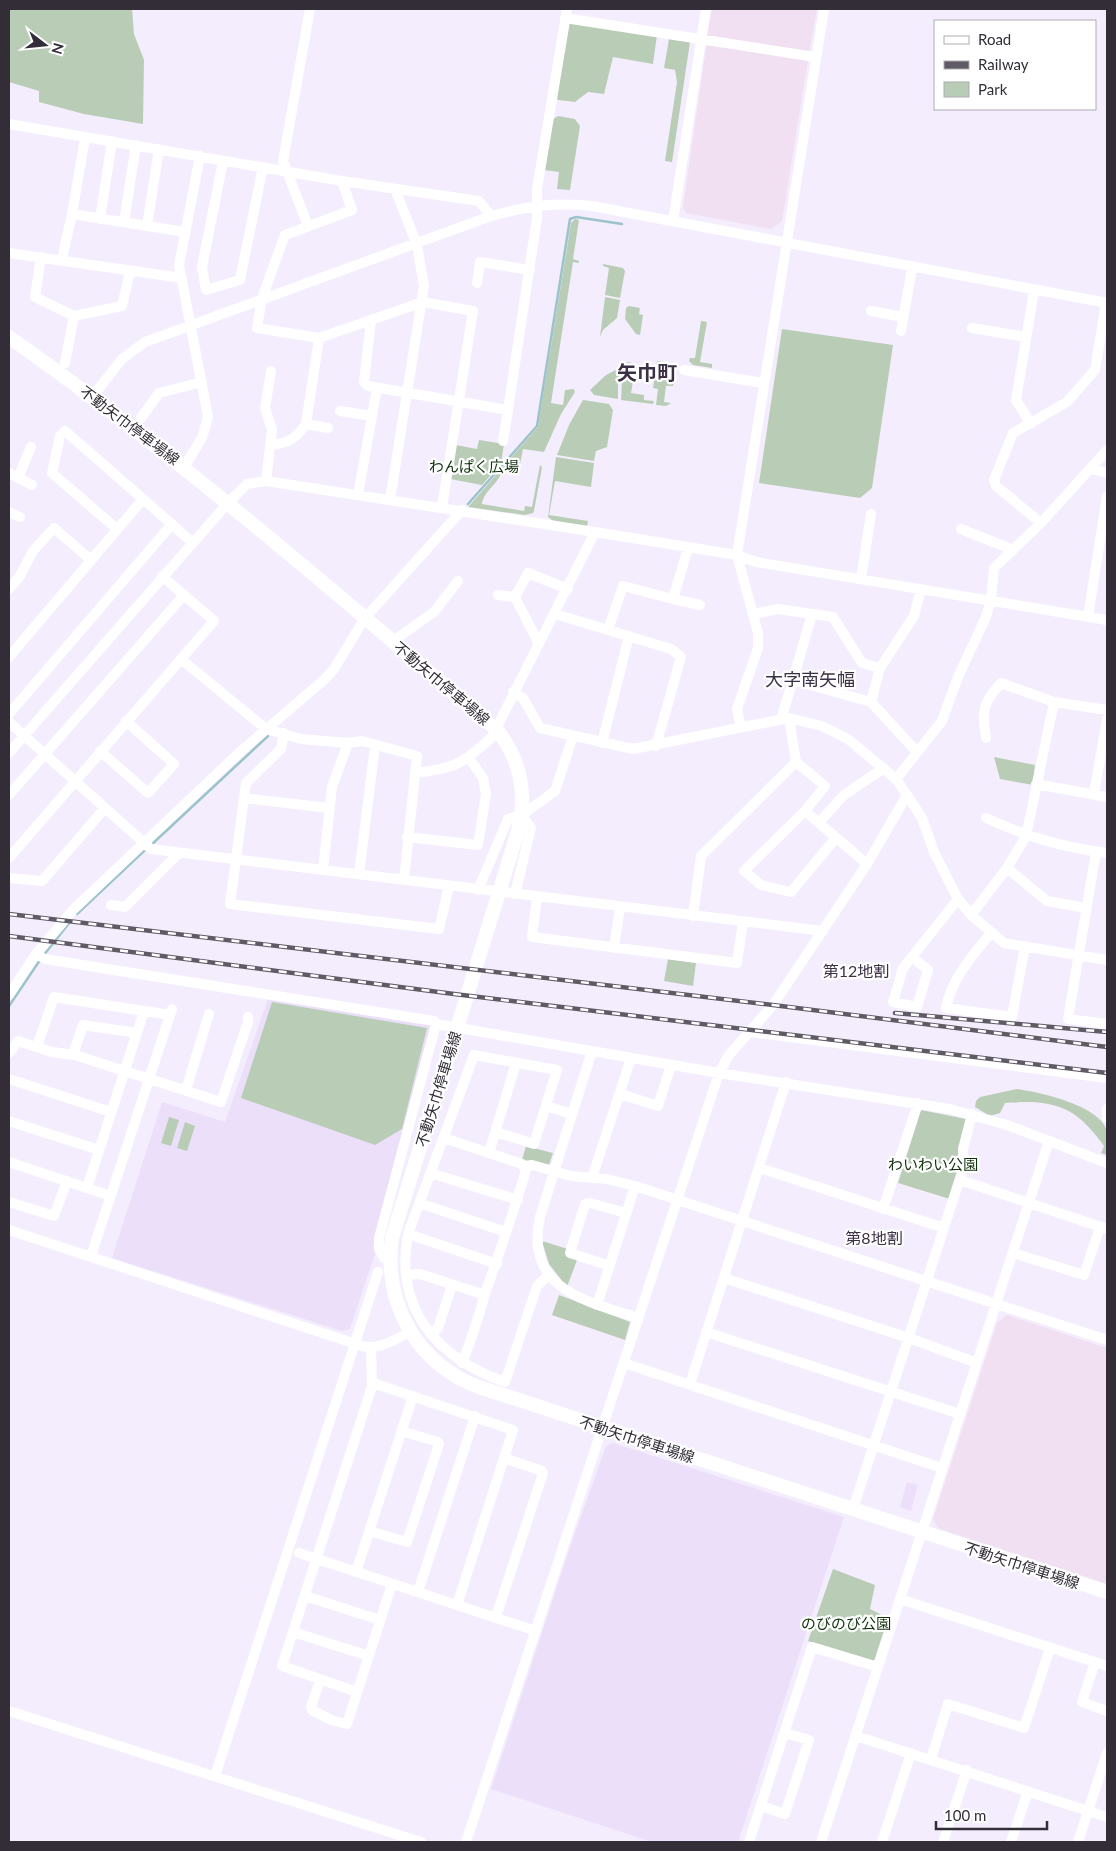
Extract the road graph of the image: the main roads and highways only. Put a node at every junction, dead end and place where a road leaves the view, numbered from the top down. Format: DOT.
graph roads {
  1 [pos="9,337"];
  2 [pos="1107,1592"];
  1 -- 2 [label="main road, 不動矢巾停車場線"];
}
